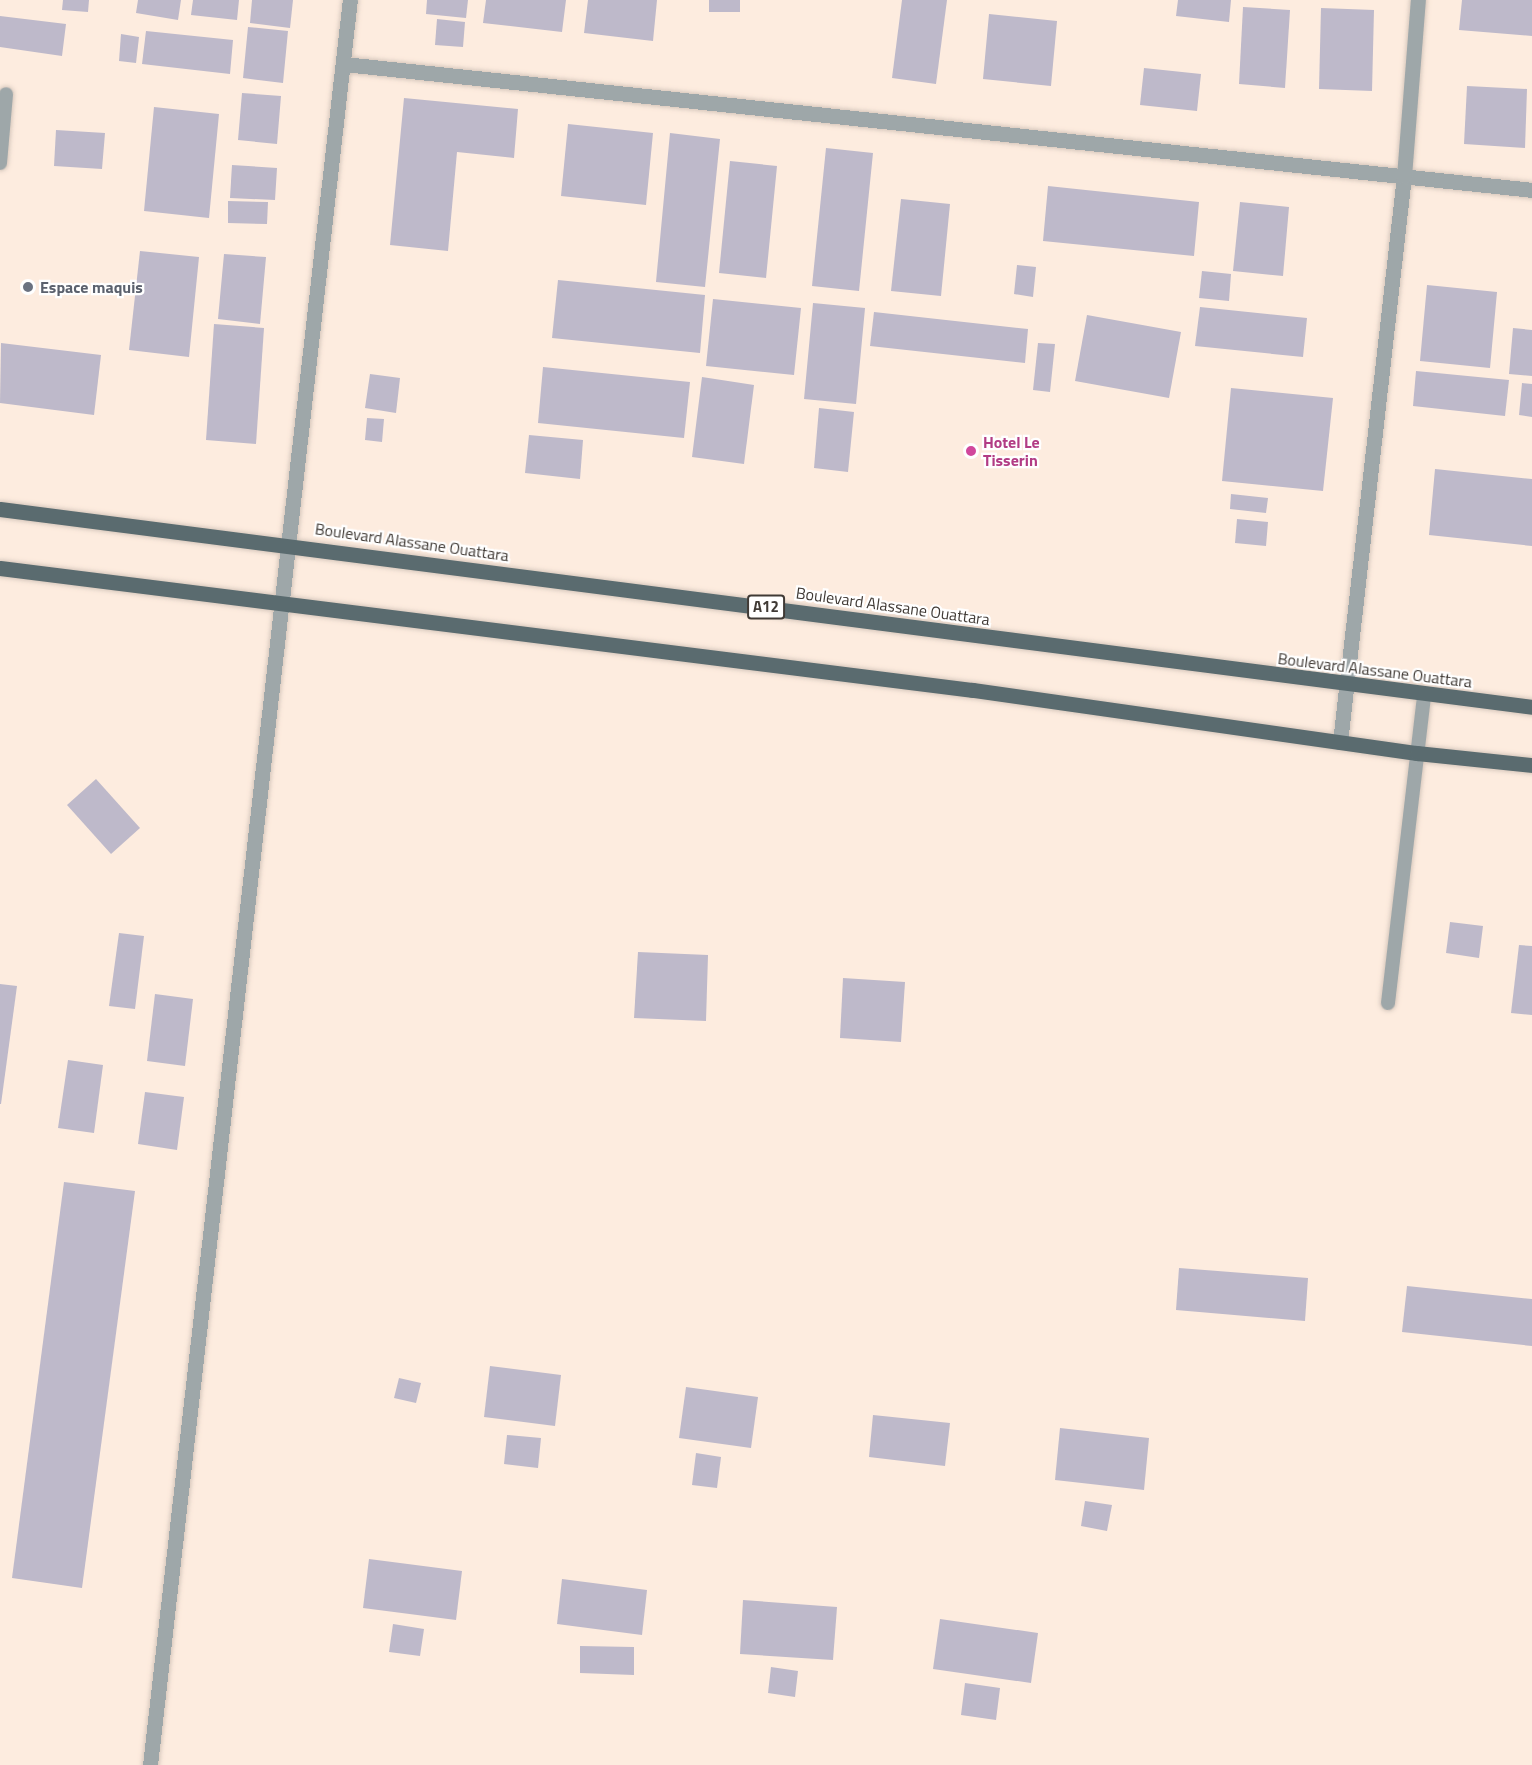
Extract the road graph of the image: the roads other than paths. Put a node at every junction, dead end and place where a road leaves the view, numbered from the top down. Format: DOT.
graph roads {
  1 [pos="350,0"];
  2 [pos="1418,0"];
  3 [pos="344,64"];
  4 [pos="6,94"];
  5 [pos="0,163"];
  6 [pos="1404,176"];
  7 [pos="1532,190"];
  8 [pos="0,509"];
  9 [pos="290,544"];
  10 [pos="0,568"];
  11 [pos="284,605"];
  12 [pos="1344,685"];
  13 [pos="1424,695"];
  14 [pos="1532,707"];
  15 [pos="1340,742"];
  16 [pos="1418,753"];
  17 [pos="1532,765"];
  18 [pos="1388,1003"];
  19 [pos="150,1765"];
  1 -- 3 [label="street"];
  2 -- 6 [label="street"];
  3 -- 6 [label="street"];
  3 -- 9 [label="street"];
  4 -- 5 [label="lane"];
  6 -- 7 [label="street"];
  6 -- 12 [label="street"];
  8 -- 9 [label="main road, Boulevard Alassane Ouattara / A12"];
  9 -- 11 [label="street"];
  9 -- 12 [label="main road, Boulevard Alassane Ouattara / A12"];
  10 -- 11 [label="main road"];
  11 -- 15 [label="main road"];
  11 -- 19 [label="street"];
  12 -- 13 [label="main road, Boulevard Alassane Ouattara / A12"];
  12 -- 15 [label="street"];
  13 -- 14 [label="main road, Boulevard Alassane Ouattara / A12"];
  13 -- 16 [label="lane"];
  15 -- 16 [label="main road"];
  16 -- 17 [label="main road"];
  16 -- 18 [label="lane"];
}
